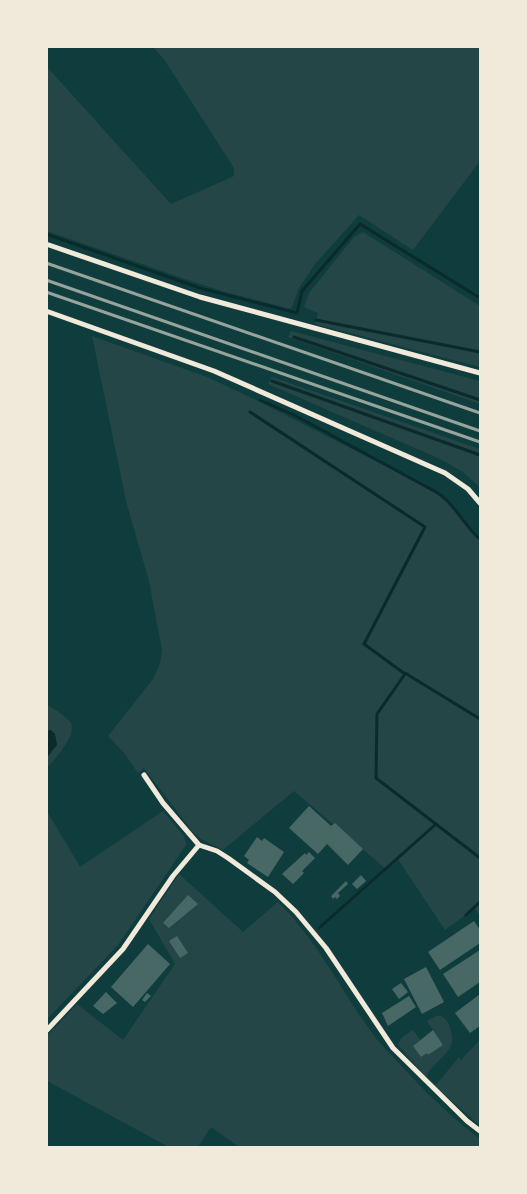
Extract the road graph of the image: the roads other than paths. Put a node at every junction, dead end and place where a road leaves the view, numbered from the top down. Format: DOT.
graph roads {
  1 [pos="46,244"];
  2 [pos="46,311"];
  3 [pos="480,373"];
  4 [pos="480,503"];
  5 [pos="144,775"];
  6 [pos="199,845"];
  7 [pos="46,1031"];
  8 [pos="480,1131"];
  1 -- 3 [label="street"];
  2 -- 4 [label="street"];
  5 -- 6 [label="street"];
  6 -- 7 [label="street"];
  6 -- 8 [label="street"];
}
